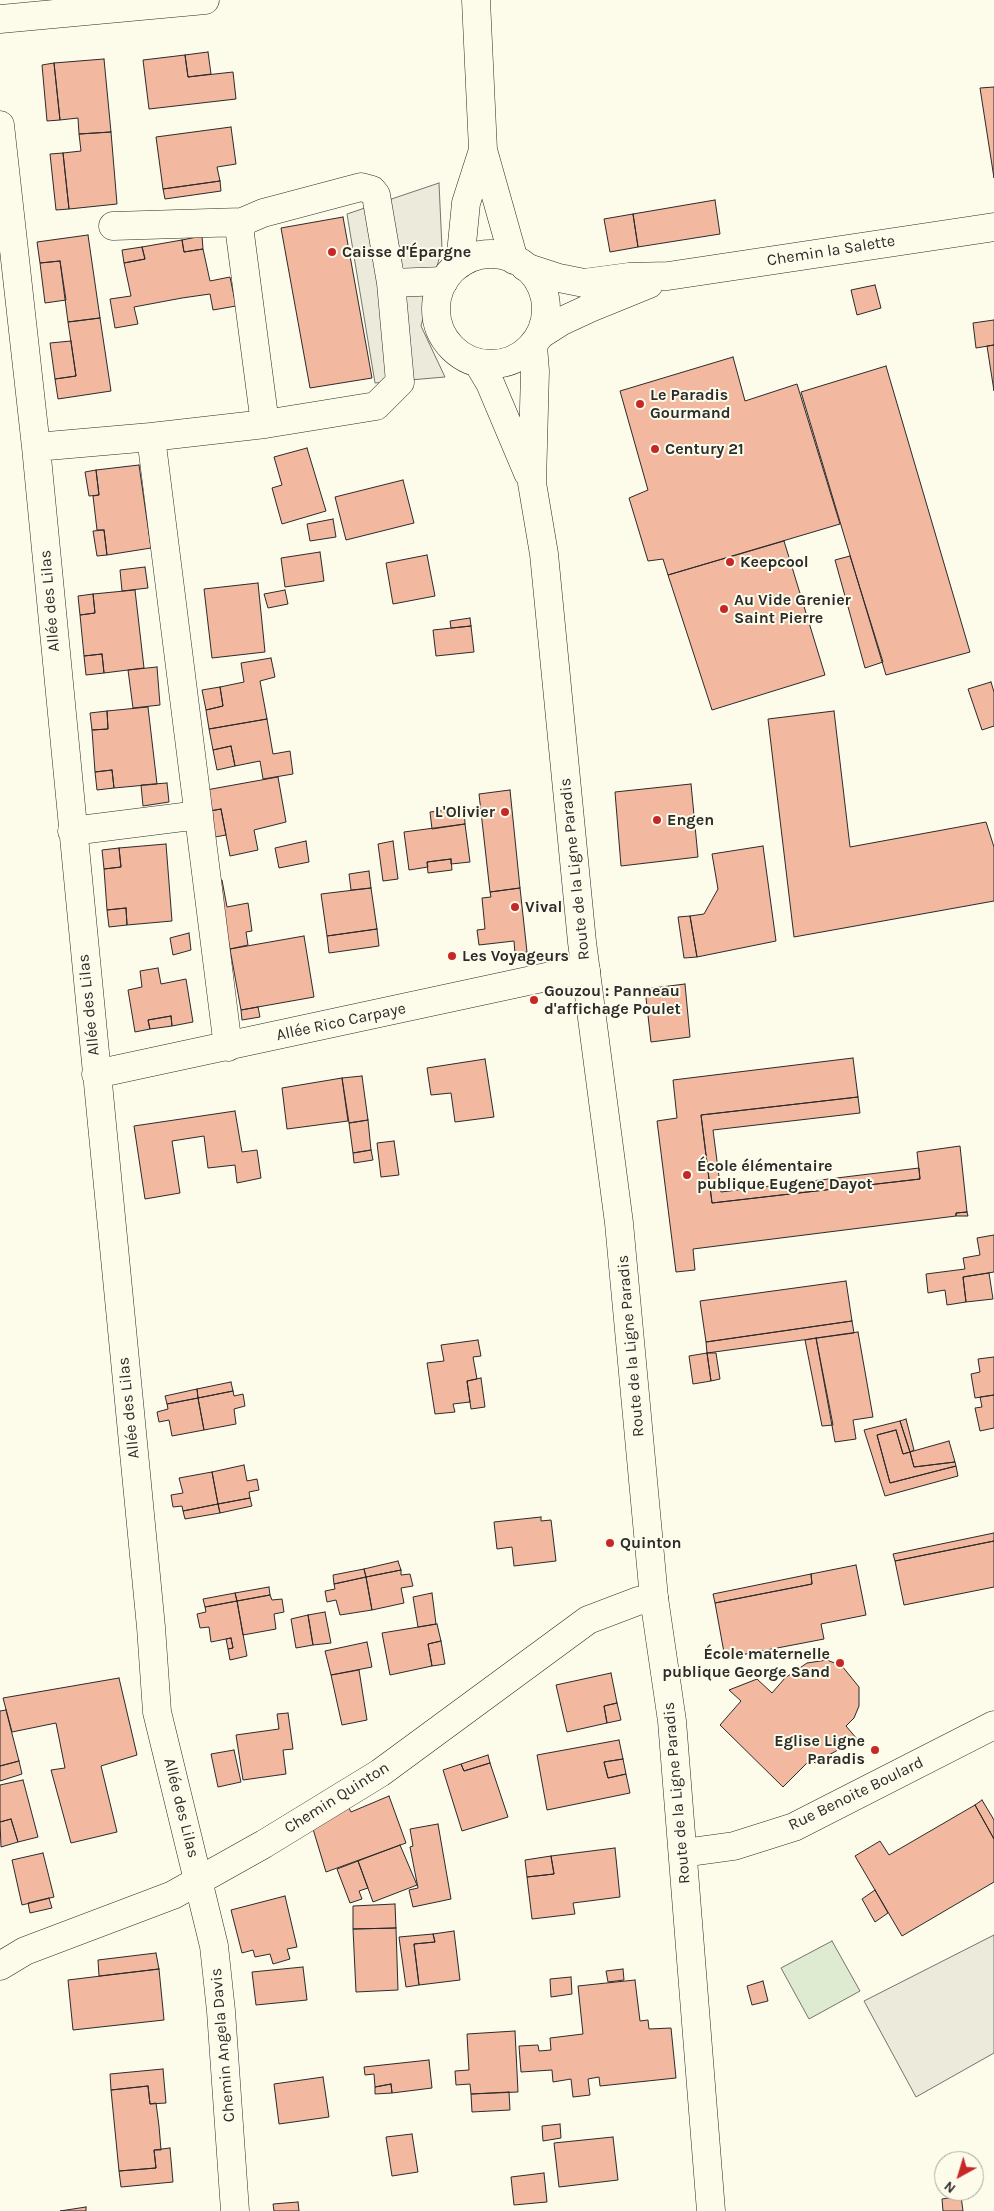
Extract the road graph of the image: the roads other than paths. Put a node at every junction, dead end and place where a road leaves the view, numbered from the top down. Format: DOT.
graph roads {
  1 [pos="205,0"];
  2 [pos="476,0"];
  3 [pos="0,19"];
  4 [pos="0,125"];
  5 [pos="483,150"];
  6 [pos="242,222"];
  7 [pos="113,226"];
  8 [pos="994,227"];
  9 [pos="520,263"];
  10 [pos="452,273"];
  11 [pos="668,276"];
  12 [pos="392,283"];
  13 [pos="536,340"];
  14 [pos="478,363"];
  15 [pos="265,424"];
  16 [pos="151,437"];
  17 [pos="36,447"];
  18 [pos="532,483"];
  19 [pos="199,815"];
  20 [pos="72,831"];
  21 [pos="586,971"];
  22 [pos="228,1047"];
  23 [pos="96,1074"];
  24 [pos="654,1598"];
  25 [pos="994,1725"];
  26 [pos="683,1853"];
  27 [pos="199,1880"];
  28 [pos="0,1966"];
  29 [pos="235,2211"];
  30 [pos="711,2211"];
  1 -- 3 [label="street"];
  2 -- 5 [label="street"];
  4 -- 17 [label="street, Allée des Lilas"];
  5 -- 9 [label="street"];
  5 -- 10 [label="street"];
  6 -- 7 [label="street"];
  6 -- 12 [label="street"];
  6 -- 15 [label="street"];
  8 -- 11 [label="street, Chemin la Salette"];
  9 -- 10 [label="street"];
  9 -- 11 [label="street, Chemin la Salette"];
  9 -- 13 [label="street"];
  10 -- 12 [label="street"];
  10 -- 14 [label="street"];
  11 -- 13 [label="street, Chemin la Salette"];
  12 -- 15 [label="street"];
  13 -- 14 [label="street"];
  13 -- 18 [label="street, Route de la Ligne Paradis"];
  14 -- 18 [label="street, Route de la Ligne Paradis"];
  15 -- 16 [label="street"];
  16 -- 17 [label="street"];
  16 -- 19 [label="street"];
  17 -- 20 [label="street, Allée des Lilas"];
  18 -- 21 [label="street, Route de la Ligne Paradis"];
  19 -- 20 [label="street"];
  19 -- 22 [label="street"];
  20 -- 23 [label="street, Allée des Lilas"];
  21 -- 22 [label="street, Allée Rico Carpaye"];
  21 -- 24 [label="street, Route de la Ligne Paradis"];
  22 -- 23 [label="street, Allée Rico Carpaye"];
  23 -- 27 [label="street, Allée des Lilas"];
  24 -- 26 [label="street, Route de la Ligne Paradis"];
  24 -- 27 [label="street, Chemin Quinton"];
  25 -- 26 [label="street, Rue Benoite Boulard"];
  26 -- 30 [label="street, Route de la Ligne Paradis"];
  27 -- 28 [label="street, Chemin Quinton"];
  27 -- 29 [label="street, Chemin Angela Davis"];
}
